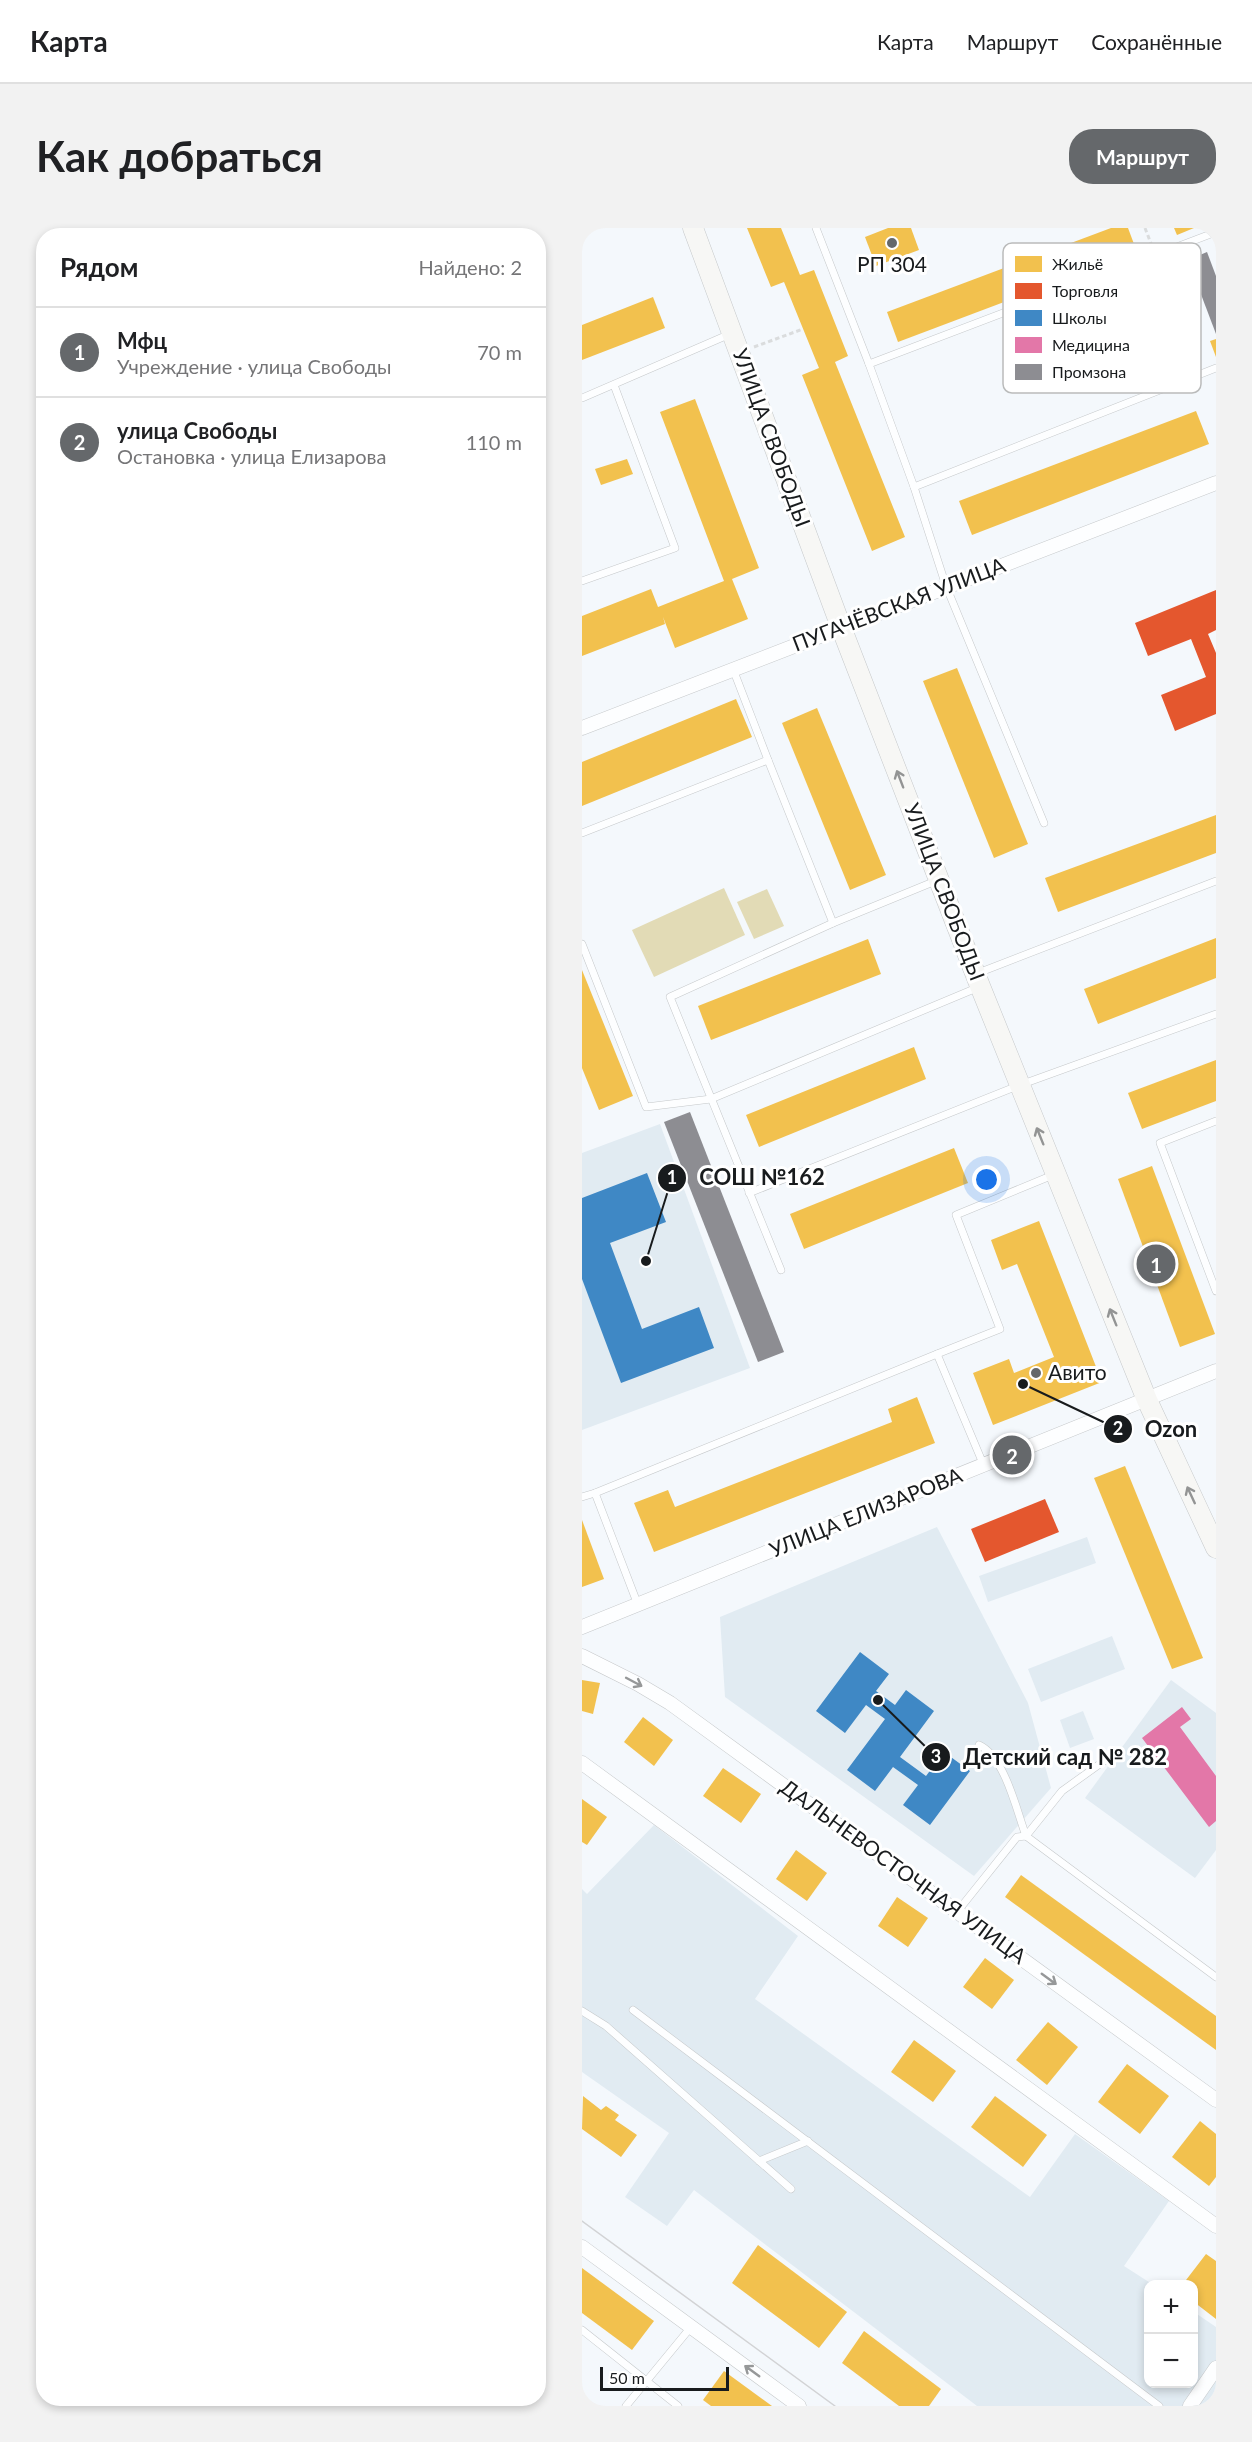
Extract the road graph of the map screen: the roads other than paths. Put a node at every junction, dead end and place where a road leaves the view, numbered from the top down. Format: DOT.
graph roads {
  1 [pos="693,228"];
  2 [pos="816,228"];
  3 [pos="1216,232"];
  4 [pos="1187,243"];
  5 [pos="1003,313"];
  6 [pos="733,333"];
  7 [pos="868,364"];
  8 [pos="1216,368"];
  9 [pos="1201,374"];
  10 [pos="614,385"];
  11 [pos="1153,393"];
  12 [pos="582,398"];
  13 [pos="1216,483"];
  14 [pos="914,487"];
  15 [pos="582,581"];
  16 [pos="946,586"];
  17 [pos="841,627"];
  18 [pos="733,669"];
  19 [pos="582,728"];
  20 [pos="768,760"];
  21 [pos="1044,823"];
  22 [pos="582,833"];
  23 [pos="939,880"];
  24 [pos="1216,881"];
  25 [pos="832,922"];
  26 [pos="582,944"];
  27 [pos="978,980"];
  28 [pos="1216,1014"];
  29 [pos="1020,1085"];
  30 [pos="711,1099"];
  31 [pos="1216,1121"];
  32 [pos="1056,1174"];
  33 [pos="749,1193"];
  34 [pos="781,1270"];
  35 [pos="1213,1274"];
  36 [pos="1216,1291"];
  37 [pos="937,1354"];
  38 [pos="1216,1371"];
  39 [pos="1147,1400"];
  40 [pos="984,1466"];
  41 [pos="596,1492"];
  42 [pos="582,1497"];
  43 [pos="1216,1548"];
  44 [pos="638,1605"];
  45 [pos="582,1628"];
  46 [pos="582,1656"];
  47 [pos="979,1745"];
  48 [pos="1111,1756"];
  49 [pos="582,1763"];
  50 [pos="1026,1836"];
  51 [pos="957,1912"];
  52 [pos="1216,1977"];
  53 [pos="633,2010"];
  54 [pos="582,2011"];
  55 [pos="1216,2100"];
  56 [pos="808,2141"];
  57 [pos="759,2161"];
  58 [pos="791,2189"];
  59 [pos="1216,2226"];
  60 [pos="582,2247"];
  61 [pos="692,2327"];
  62 [pos="582,2330"];
  63 [pos="1216,2368"];
  64 [pos="646,2382"];
  65 [pos="626,2406"];
  66 [pos="678,2406"];
  67 [pos="799,2406"];
  68 [pos="1159,2406"];
  69 [pos="1190,2406"];
  1 -- 6 [label="street, УЛИЦА СВОБОДЫ"];
  2 -- 7 [label="lane"];
  3 -- 4 [label="lane"];
  5 -- 7 [label="lane"];
  6 -- 10 [label="lane"];
  6 -- 17 [label="street, УЛИЦА СВОБОДЫ"];
  7 -- 14 [label="lane"];
  8 -- 9 [label="lane"];
  10 -- 12 [label="lane"];
  10 -- 15 [label="lane"];
  11 -- 14 [label="lane"];
  13 -- 16 [label="street, ПУГАЧЁВСКАЯ УЛИЦА"];
  14 -- 16 [label="lane"];
  16 -- 17 [label="street, ПУГАЧЁВСКАЯ УЛИЦА"];
  16 -- 21 [label="lane"];
  17 -- 18 [label="street, ПУГАЧЁВСКАЯ УЛИЦА"];
  23 -- 17 [label="street, УЛИЦА СВОБОДЫ, one-way"];
  18 -- 19 [label="street, ПУГАЧЁВСКАЯ УЛИЦА"];
  18 -- 20 [label="lane"];
  20 -- 22 [label="lane"];
  20 -- 25 [label="lane"];
  23 -- 25 [label="lane"];
  23 -- 27 [label="street, УЛИЦА СВОБОДЫ"];
  24 -- 27 [label="lane"];
  25 -- 30 [label="lane"];
  26 -- 30 [label="lane"];
  27 -- 29 [label="street, УЛИЦА СВОБОДЫ"];
  27 -- 30 [label="lane"];
  28 -- 29 [label="lane"];
  32 -- 29 [label="street, УЛИЦА СВОБОДЫ, one-way"];
  29 -- 33 [label="lane"];
  30 -- 33 [label="lane"];
  31 -- 35 [label="lane"];
  32 -- 37 [label="lane"];
  39 -- 32 [label="street, УЛИЦА СВОБОДЫ, one-way"];
  33 -- 34 [label="lane"];
  35 -- 36 [label="lane"];
  37 -- 40 [label="lane"];
  37 -- 41 [label="lane"];
  38 -- 39 [label="street, УЛИЦА ЕЛИЗАРОВА"];
  39 -- 40 [label="street, УЛИЦА ЕЛИЗАРОВА"];
  43 -- 39 [label="street, УЛИЦА СВОБОДЫ, one-way"];
  40 -- 44 [label="street, УЛИЦА ЕЛИЗАРОВА"];
  41 -- 42 [label="lane"];
  41 -- 44 [label="lane"];
  44 -- 45 [label="street, УЛИЦА ЕЛИЗАРОВА"];
  46 -- 51 [label="street, ДАЛЬНЕВОСТОЧНАЯ УЛИЦА, one-way"];
  47 -- 50 [label="lane"];
  48 -- 50 [label="lane"];
  49 -- 59 [label="street"];
  50 -- 51 [label="lane"];
  50 -- 52 [label="lane"];
  51 -- 55 [label="street, ДАЛЬНЕВОСТОЧНАЯ УЛИЦА, one-way"];
  53 -- 56 [label="lane"];
  54 -- 57 [label="lane"];
  56 -- 57 [label="lane"];
  56 -- 68 [label="lane"];
  57 -- 58 [label="lane"];
  60 -- 61 [label="street"];
  61 -- 64 [label="lane"];
  67 -- 61 [label="street, one-way"];
  62 -- 64 [label="lane"];
  63 -- 69 [label="street"];
  64 -- 65 [label="lane"];
  64 -- 66 [label="lane"];
}
